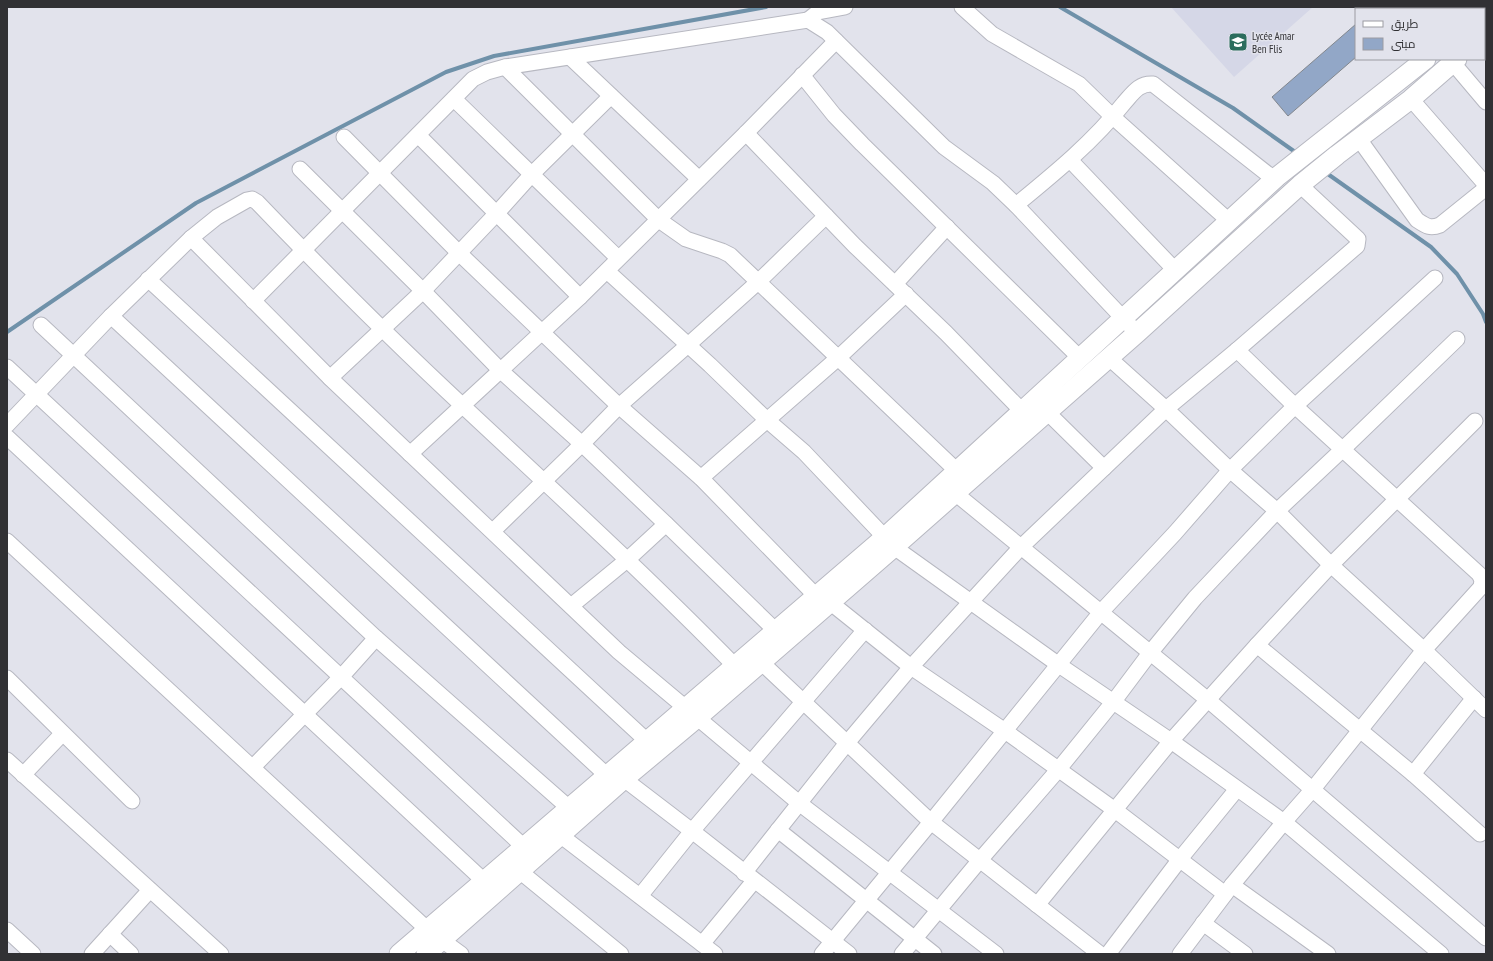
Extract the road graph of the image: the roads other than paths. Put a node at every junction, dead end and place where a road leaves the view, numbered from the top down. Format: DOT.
graph roads {
  1 [pos="846,7"];
  2 [pos="962,7"];
  3 [pos="808,20"];
  4 [pos="836,41"];
  5 [pos="570,57"];
  6 [pos="1425,60"];
  7 [pos="1445,63"];
  8 [pos="505,67"];
  9 [pos="802,75"];
  10 [pos="611,96"];
  11 [pos="454,99"];
  12 [pos="1411,99"];
  13 [pos="1486,102"];
  14 [pos="1113,117"];
  15 [pos="746,133"];
  16 [pos="572,134"];
  17 [pos="418,135"];
  18 [pos="344,137"];
  19 [pos="1359,139"];
  20 [pos="1070,160"];
  21 [pos="300,169"];
  22 [pos="380,174"];
  23 [pos="532,174"];
  24 [pos="1276,177"];
  25 [pos="699,179"];
  26 [pos="1303,183"];
  27 [pos="1486,187"];
  28 [pos="1016,205"];
  29 [pos="342,212"];
  30 [pos="497,214"];
  31 [pos="826,216"];
  32 [pos="658,220"];
  33 [pos="1229,221"];
  34 [pos="947,227"];
  35 [pos="191,238"];
  36 [pos="304,251"];
  37 [pos="460,253"];
  38 [pos="618,258"];
  39 [pos="1175,270"];
  40 [pos="606,271"];
  41 [pos="1435,278"];
  42 [pos="148,279"];
  43 [pos="758,282"];
  44 [pos="895,284"];
  45 [pos="423,290"];
  46 [pos="906,294"];
  47 [pos="580,297"];
  48 [pos="253,301"];
  49 [pos="111,316"];
  50 [pos="1124,318"];
  51 [pos="41,325"];
  52 [pos="382,329"];
  53 [pos="543,332"];
  54 [pos="1137,333"];
  55 [pos="1457,339"];
  56 [pos="688,346"];
  57 [pos="1237,350"];
  58 [pos="74,356"];
  59 [pos="1108,357"];
  60 [pos="838,358"];
  61 [pos="1080,358"];
  62 [pos="7,367"];
  63 [pos="501,371"];
  64 [pos="330,378"];
  65 [pos="36,395"];
  66 [pos="463,406"];
  67 [pos="619,406"];
  68 [pos="1295,406"];
  69 [pos="1166,409"];
  70 [pos="1022,411"];
  71 [pos="1047,412"];
  72 [pos="767,420"];
  73 [pos="1475,422"];
  74 [pos="7,425"];
  75 [pos="7,437"];
  76 [pos="582,444"];
  77 [pos="1343,449"];
  78 [pos="410,454"];
  79 [pos="1104,468"];
  80 [pos="1230,470"];
  81 [pos="957,471"];
  82 [pos="701,478"];
  83 [pos="544,481"];
  84 [pos="955,493"];
  85 [pos="1397,499"];
  86 [pos="1277,511"];
  87 [pos="666,524"];
  88 [pos="493,531"];
  89 [pos="890,542"];
  90 [pos="8,544"];
  91 [pos="1021,546"];
  92 [pos="627,560"];
  93 [pos="1331,565"];
  94 [pos="824,600"];
  95 [pos="970,601"];
  96 [pos="572,606"];
  97 [pos="1101,612"];
  98 [pos="865,630"];
  99 [pos="776,631"];
  100 [pos="376,638"];
  101 [pos="1257,645"];
  102 [pos="1424,650"];
  103 [pos="1150,652"];
  104 [pos="762,663"];
  105 [pos="1059,665"];
  106 [pos="734,666"];
  107 [pos="911,667"];
  108 [pos="342,676"];
  109 [pos="7,678"];
  110 [pos="1208,700"];
  111 [pos="1114,701"];
  112 [pos="804,702"];
  113 [pos="1482,706"];
  114 [pos="691,713"];
  115 [pos="305,714"];
  116 [pos="1361,730"];
  117 [pos="1005,731"];
  118 [pos="62,734"];
  119 [pos="647,741"];
  120 [pos="1171,741"];
  121 [pos="847,743"];
  122 [pos="7,760"];
  123 [pos="751,763"];
  124 [pos="253,767"];
  125 [pos="1058,770"];
  126 [pos="1412,774"];
  127 [pos="23,775"];
  128 [pos="616,779"];
  129 [pos="1237,789"];
  130 [pos="1313,789"];
  131 [pos="132,801"];
  132 [pos="799,803"];
  133 [pos="569,808"];
  134 [pos="1114,810"];
  135 [pos="931,822"];
  136 [pos="1284,822"];
  137 [pos="778,830"];
  138 [pos="692,831"];
  139 [pos="1480,834"];
  140 [pos="560,835"];
  141 [pos="524,847"];
  142 [pos="1180,859"];
  143 [pos="980,860"];
  144 [pos="513,866"];
  145 [pos="890,872"];
  146 [pos="749,877"];
  147 [pos="484,881"];
  148 [pos="1229,889"];
  149 [pos="150,890"];
  150 [pos="640,896"];
  151 [pos="866,901"];
  152 [pos="1037,905"];
  153 [pos="937,910"];
  154 [pos="1203,923"];
  155 [pos="7,930"];
  156 [pos="110,934"];
  157 [pos="435,935"];
  158 [pos="1486,938"];
  159 [pos="914,939"];
  160 [pos="832,941"];
  161 [pos="702,944"];
  162 [pos="33,954"];
  163 [pos="92,954"];
  164 [pos="131,954"];
  165 [pos="221,954"];
  166 [pos="400,954"];
  167 [pos="426,954"];
  168 [pos="461,954"];
  169 [pos="621,954"];
  170 [pos="715,954"];
  171 [pos="822,954"];
  172 [pos="849,954"];
  173 [pos="902,954"];
  174 [pos="934,954"];
  175 [pos="996,954"];
  176 [pos="1100,954"];
  177 [pos="1108,954"];
  178 [pos="1181,954"];
  179 [pos="1245,954"];
  180 [pos="1328,954"];
  181 [pos="1441,954"];
  1 -- 3 [label="street"];
  2 -- 14 [label="street"];
  3 -- 4 [label="street"];
  3 -- 5 [label="street"];
  4 -- 9 [label="street"];
  4 -- 28 [label="street"];
  5 -- 8 [label="street"];
  5 -- 10 [label="street"];
  6 -- 24 [label="main road"];
  7 -- 12 [label="main road"];
  7 -- 13 [label="street"];
  8 -- 11 [label="street"];
  8 -- 16 [label="street"];
  9 -- 15 [label="street"];
  9 -- 34 [label="street"];
  10 -- 16 [label="street"];
  10 -- 25 [label="street"];
  11 -- 17 [label="street"];
  11 -- 23 [label="street"];
  12 -- 19 [label="main road"];
  12 -- 27 [label="street"];
  14 -- 20 [label="street"];
  14 -- 24 [label="street"];
  14 -- 33 [label="street"];
  15 -- 25 [label="street"];
  15 -- 31 [label="street"];
  16 -- 23 [label="street"];
  16 -- 32 [label="street"];
  17 -- 22 [label="street"];
  17 -- 30 [label="street"];
  18 -- 22 [label="street"];
  19 -- 26 [label="main road"];
  19 -- 27 [label="street"];
  20 -- 28 [label="street"];
  20 -- 39 [label="street"];
  21 -- 29 [label="street"];
  22 -- 29 [label="street"];
  22 -- 37 [label="street"];
  23 -- 30 [label="street"];
  23 -- 38 [label="street"];
  24 -- 33 [label="main road"];
  25 -- 32 [label="street"];
  26 -- 54 [label="main road"];
  26 -- 57 [label="street"];
  28 -- 50 [label="street"];
  29 -- 36 [label="street"];
  29 -- 45 [label="street"];
  30 -- 37 [label="street"];
  30 -- 47 [label="street"];
  31 -- 43 [label="street"];
  31 -- 44 [label="street"];
  32 -- 38 [label="street"];
  32 -- 43 [label="street"];
  33 -- 39 [label="main road"];
  34 -- 44 [label="street"];
  34 -- 61 [label="street"];
  35 -- 36 [label="street"];
  35 -- 42 [label="street"];
  35 -- 48 [label="street"];
  36 -- 48 [label="street"];
  36 -- 52 [label="street"];
  37 -- 45 [label="street"];
  37 -- 53 [label="street"];
  38 -- 40 [label="street"];
  39 -- 50 [label="main road"];
  40 -- 47 [label="street"];
  40 -- 56 [label="street"];
  41 -- 68 [label="street"];
  42 -- 49 [label="street"];
  42 -- 119 [label="street"];
  43 -- 56 [label="street"];
  43 -- 60 [label="street"];
  44 -- 46 [label="street"];
  45 -- 52 [label="street"];
  45 -- 63 [label="street"];
  46 -- 60 [label="street"];
  46 -- 70 [label="street"];
  47 -- 53 [label="street"];
  48 -- 64 [label="street"];
  49 -- 58 [label="street"];
  49 -- 128 [label="street"];
  50 -- 54 [label="street"];
  50 -- 61 [label="main road"];
  51 -- 58 [label="street"];
  52 -- 64 [label="street"];
  52 -- 66 [label="street"];
  53 -- 63 [label="street"];
  53 -- 67 [label="street"];
  54 -- 59 [label="main road"];
  55 -- 77 [label="street"];
  56 -- 67 [label="street"];
  56 -- 72 [label="street"];
  57 -- 68 [label="street"];
  57 -- 69 [label="street"];
  58 -- 65 [label="street"];
  58 -- 100 [label="street"];
  59 -- 69 [label="street"];
  59 -- 71 [label="main road"];
  60 -- 72 [label="street"];
  60 -- 81 [label="street"];
  61 -- 70 [label="main road"];
  62 -- 65 [label="street"];
  63 -- 66 [label="street"];
  63 -- 76 [label="street"];
  64 -- 78 [label="street"];
  65 -- 74 [label="street"];
  65 -- 108 [label="street"];
  66 -- 78 [label="street"];
  66 -- 83 [label="street"];
  67 -- 76 [label="street"];
  67 -- 82 [label="street"];
  68 -- 77 [label="street"];
  68 -- 80 [label="street"];
  69 -- 79 [label="street"];
  69 -- 80 [label="street"];
  70 -- 81 [label="main road"];
  71 -- 79 [label="street"];
  71 -- 84 [label="main road"];
  72 -- 82 [label="street"];
  72 -- 89 [label="street"];
  73 -- 85 [label="street"];
  75 -- 115 [label="street"];
  76 -- 83 [label="street"];
  76 -- 87 [label="street"];
  77 -- 85 [label="street"];
  77 -- 86 [label="street"];
  78 -- 88 [label="street"];
  79 -- 91 [label="street"];
  80 -- 86 [label="street"];
  80 -- 97 [label="street"];
  81 -- 89 [label="main road"];
  82 -- 94 [label="street"];
  83 -- 88 [label="street"];
  83 -- 92 [label="street"];
  84 -- 89 [label="main road"];
  84 -- 91 [label="street"];
  85 -- 93 [label="street"];
  85 -- 102 [label="street"];
  86 -- 93 [label="street"];
  86 -- 103 [label="street"];
  87 -- 92 [label="street"];
  87 -- 99 [label="street"];
  88 -- 96 [label="street"];
  89 -- 94 [label="main road"];
  89 -- 95 [label="street"];
  90 -- 124 [label="street"];
  91 -- 95 [label="street"];
  91 -- 97 [label="street"];
  92 -- 96 [label="street"];
  92 -- 106 [label="street"];
  93 -- 101 [label="street"];
  93 -- 102 [label="street"];
  94 -- 98 [label="street"];
  94 -- 99 [label="main road"];
  94 -- 104 [label="main road"];
  95 -- 105 [label="street"];
  95 -- 107 [label="street"];
  96 -- 114 [label="street"];
  97 -- 103 [label="street"];
  97 -- 105 [label="street"];
  98 -- 107 [label="street"];
  98 -- 112 [label="street"];
  99 -- 106 [label="main road"];
  100 -- 108 [label="street"];
  100 -- 133 [label="street"];
  101 -- 110 [label="street"];
  101 -- 116 [label="street"];
  102 -- 113 [label="street"];
  102 -- 116 [label="street"];
  103 -- 110 [label="street"];
  103 -- 111 [label="street"];
  104 -- 112 [label="street"];
  104 -- 114 [label="main road"];
  105 -- 111 [label="street"];
  105 -- 117 [label="street"];
  106 -- 114 [label="main road"];
  107 -- 117 [label="street"];
  107 -- 121 [label="street"];
  108 -- 115 [label="street"];
  108 -- 141 [label="street"];
  109 -- 118 [label="street"];
  110 -- 120 [label="street"];
  110 -- 130 [label="street"];
  111 -- 120 [label="street"];
  111 -- 125 [label="street"];
  112 -- 121 [label="street"];
  112 -- 123 [label="street"];
  113 -- 126 [label="street"];
  114 -- 119 [label="main road"];
  114 -- 123 [label="street"];
  114 -- 128 [label="main road"];
  115 -- 124 [label="street"];
  115 -- 147 [label="street"];
  116 -- 126 [label="street"];
  116 -- 130 [label="street"];
  117 -- 125 [label="street"];
  117 -- 135 [label="street"];
  118 -- 127 [label="street"];
  118 -- 131 [label="street"];
  119 -- 128 [label="main road"];
  120 -- 129 [label="street"];
  120 -- 134 [label="street"];
  121 -- 132 [label="street"];
  121 -- 135 [label="street"];
  122 -- 127 [label="street"];
  123 -- 132 [label="street"];
  123 -- 138 [label="street"];
  124 -- 157 [label="street"];
  125 -- 134 [label="street"];
  125 -- 143 [label="street"];
  126 -- 139 [label="street"];
  127 -- 149 [label="street"];
  128 -- 133 [label="main road"];
  128 -- 138 [label="street"];
  128 -- 140 [label="main road"];
  129 -- 136 [label="street"];
  129 -- 142 [label="street"];
  130 -- 136 [label="street"];
  130 -- 158 [label="street"];
  132 -- 137 [label="street"];
  132 -- 145 [label="street"];
  133 -- 141 [label="main road"];
  134 -- 142 [label="street"];
  134 -- 152 [label="street"];
  135 -- 143 [label="street"];
  135 -- 145 [label="street"];
  136 -- 148 [label="street"];
  136 -- 181 [label="street"];
  137 -- 146 [label="street"];
  137 -- 151 [label="street"];
  138 -- 146 [label="street"];
  138 -- 150 [label="street"];
  140 -- 144 [label="main road"];
  140 -- 150 [label="street"];
  141 -- 144 [label="main road"];
  142 -- 148 [label="street"];
  142 -- 177 [label="street"];
  143 -- 152 [label="street"];
  143 -- 153 [label="street"];
  144 -- 147 [label="main road"];
  144 -- 157 [label="main road"];
  144 -- 169 [label="street"];
  145 -- 151 [label="street"];
  145 -- 153 [label="street"];
  146 -- 160 [label="street"];
  146 -- 161 [label="street"];
  147 -- 157 [label="main road"];
  148 -- 154 [label="street"];
  148 -- 180 [label="street"];
  149 -- 156 [label="street"];
  149 -- 165 [label="street"];
  150 -- 161 [label="street"];
  151 -- 159 [label="street"];
  151 -- 160 [label="street"];
  152 -- 176 [label="street"];
  153 -- 159 [label="street"];
  153 -- 175 [label="street"];
  154 -- 178 [label="street"];
  154 -- 179 [label="street"];
  155 -- 162 [label="street"];
  156 -- 163 [label="street"];
  156 -- 164 [label="street"];
  157 -- 166 [label="main road"];
  157 -- 167 [label="main road"];
  157 -- 168 [label="street"];
  159 -- 173 [label="street"];
  159 -- 174 [label="street"];
  160 -- 171 [label="street"];
  160 -- 172 [label="street"];
  161 -- 170 [label="street"];
}
